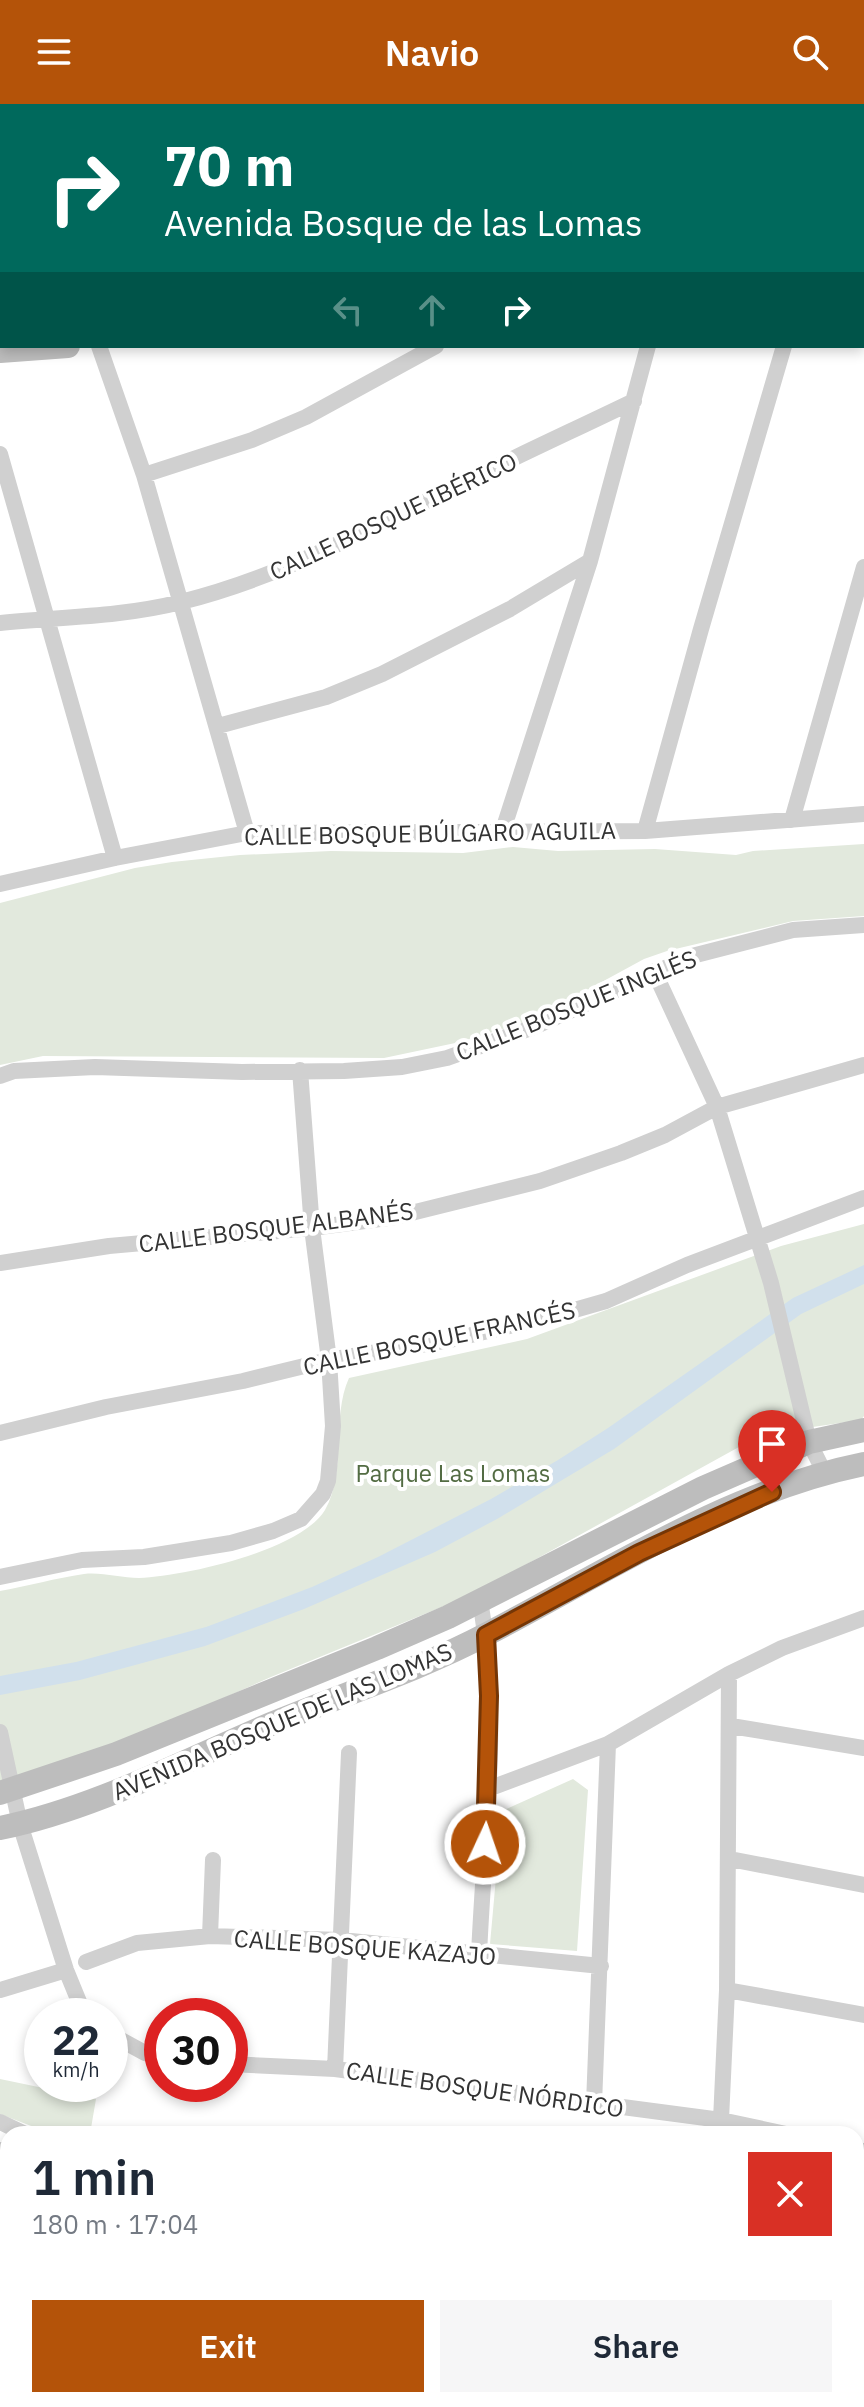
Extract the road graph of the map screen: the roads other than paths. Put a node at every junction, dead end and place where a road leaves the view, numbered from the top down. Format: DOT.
graph roads {
  1 [pos="41,348"];
  2 [pos="100,348"];
  3 [pos="432,348"];
  4 [pos="647,348"];
  5 [pos="783,348"];
  6 [pos="0,351"];
  7 [pos="634,401"];
  8 [pos="0,454"];
  9 [pos="144,475"];
  10 [pos="590,561"];
  11 [pos="864,567"];
  12 [pos="179,602"];
  13 [pos="45,618"];
  14 [pos="0,623"];
  15 [pos="218,726"];
  16 [pos="864,814"];
  17 [pos="792,820"];
  18 [pos="503,830"];
  19 [pos="645,831"];
  20 [pos="247,833"];
  21 [pos="115,858"];
  22 [pos="0,884"];
  23 [pos="864,925"];
  24 [pos="654,971"];
  25 [pos="864,1065"];
  26 [pos="300,1070"];
  27 [pos="0,1076"];
  28 [pos="717,1107"];
  29 [pos="864,1198"];
  30 [pos="312,1228"];
  31 [pos="757,1239"];
  32 [pos="0,1263"];
  33 [pos="329,1360"];
  34 [pos="864,1430"];
  35 [pos="0,1433"];
  36 [pos="809,1442"];
  37 [pos="864,1464"];
  38 [pos="824,1472"];
  39 [pos="0,1577"];
  40 [pos="480,1601"];
  41 [pos="864,1618"];
  42 [pos="486,1635"];
  43 [pos="330,1667"];
  44 [pos="729,1674"];
  45 [pos="338,1698"];
  46 [pos="731,1726"];
  47 [pos="0,1732"];
  48 [pos="608,1744"];
  49 [pos="864,1748"];
  50 [pos="349,1753"];
  51 [pos="488,1789"];
  52 [pos="6,1792"];
  53 [pos="10,1826"];
  54 [pos="730,1859"];
  55 [pos="213,1860"];
  56 [pos="864,1885"];
  57 [pos="210,1936"];
  58 [pos="341,1940"];
  59 [pos="479,1955"];
  60 [pos="86,1962"];
  61 [pos="601,1966"];
  62 [pos="66,1970"];
  63 [pos="0,1990"];
  64 [pos="727,1990"];
  65 [pos="77,1998"];
  66 [pos="864,2015"];
  67 [pos="248,2065"];
  68 [pos="335,2069"];
  69 [pos="594,2104"];
  70 [pos="721,2120"];
  71 [pos="749,2126"];
  1 -- 6 [label="street"];
  2 -- 9 [label="street"];
  3 -- 9 [label="street"];
  4 -- 7 [label="street"];
  5 -- 19 [label="street"];
  7 -- 10 [label="street"];
  7 -- 12 [label="street, CALLE BOSQUE IBÉRICO"];
  8 -- 13 [label="street"];
  9 -- 12 [label="street"];
  10 -- 15 [label="street"];
  10 -- 18 [label="street"];
  11 -- 17 [label="street"];
  12 -- 13 [label="street, CALLE BOSQUE IBÉRICO"];
  12 -- 15 [label="street"];
  13 -- 14 [label="street, CALLE BOSQUE IBÉRICO"];
  13 -- 21 [label="street"];
  15 -- 20 [label="street"];
  16 -- 17 [label="street, CALLE BOSQUE BÚLGARO AGUILA"];
  17 -- 19 [label="street, CALLE BOSQUE BÚLGARO AGUILA"];
  18 -- 19 [label="street, CALLE BOSQUE BÚLGARO AGUILA"];
  18 -- 20 [label="street, CALLE BOSQUE BÚLGARO AGUILA"];
  20 -- 21 [label="street, CALLE BOSQUE BÚLGARO AGUILA"];
  21 -- 22 [label="street, CALLE BOSQUE BÚLGARO AGUILA"];
  23 -- 24 [label="street, CALLE BOSQUE INGLÉS"];
  24 -- 26 [label="street, CALLE BOSQUE INGLÉS"];
  24 -- 28 [label="street"];
  25 -- 28 [label="street, CALLE BOSQUE ALBANÉS"];
  26 -- 27 [label="street, CALLE BOSQUE INGLÉS"];
  26 -- 30 [label="street"];
  28 -- 30 [label="street, CALLE BOSQUE ALBANÉS"];
  28 -- 31 [label="street"];
  29 -- 31 [label="street, CALLE BOSQUE FRANCÉS"];
  30 -- 32 [label="street, CALLE BOSQUE ALBANÉS"];
  30 -- 33 [label="street"];
  31 -- 33 [label="street, CALLE BOSQUE FRANCÉS"];
  31 -- 36 [label="street"];
  33 -- 35 [label="street, CALLE BOSQUE FRANCÉS"];
  33 -- 39 [label="street"];
  34 -- 36 [label="street, AVENIDA BOSQUE DE LAS LOMAS"];
  36 -- 38 [label="street"];
  36 -- 40 [label="street, AVENIDA BOSQUE DE LAS LOMAS"];
  37 -- 38 [label="street, AVENIDA BOSQUE DE LAS LOMAS"];
  38 -- 42 [label="street, AVENIDA BOSQUE DE LAS LOMAS"];
  40 -- 42 [label="street"];
  40 -- 43 [label="street, AVENIDA BOSQUE DE LAS LOMAS"];
  41 -- 44 [label="street"];
  42 -- 45 [label="street, AVENIDA BOSQUE DE LAS LOMAS"];
  42 -- 51 [label="street"];
  43 -- 45 [label="street"];
  43 -- 52 [label="street, AVENIDA BOSQUE DE LAS LOMAS"];
  44 -- 46 [label="street"];
  44 -- 48 [label="street"];
  45 -- 53 [label="street, AVENIDA BOSQUE DE LAS LOMAS"];
  46 -- 49 [label="street"];
  46 -- 54 [label="street"];
  47 -- 52 [label="street"];
  48 -- 51 [label="street"];
  48 -- 61 [label="street"];
  50 -- 58 [label="street"];
  51 -- 59 [label="street"];
  52 -- 53 [label="street"];
  53 -- 62 [label="street"];
  54 -- 56 [label="street"];
  54 -- 64 [label="street"];
  55 -- 57 [label="street"];
  57 -- 58 [label="street, CALLE BOSQUE KAZAJO"];
  57 -- 60 [label="street, CALLE BOSQUE KAZAJO"];
  58 -- 59 [label="street, CALLE BOSQUE KAZAJO"];
  58 -- 68 [label="street"];
  59 -- 61 [label="street, CALLE BOSQUE KAZAJO"];
  61 -- 69 [label="street"];
  62 -- 63 [label="street"];
  62 -- 65 [label="street"];
  64 -- 66 [label="street"];
  64 -- 70 [label="street"];
  67 -- 68 [label="street, CALLE BOSQUE NÓRDICO"];
  68 -- 69 [label="street, CALLE BOSQUE NÓRDICO"];
  69 -- 70 [label="street, CALLE BOSQUE NÓRDICO"];
  70 -- 71 [label="street, CALLE BOSQUE NÓRDICO"];
}
